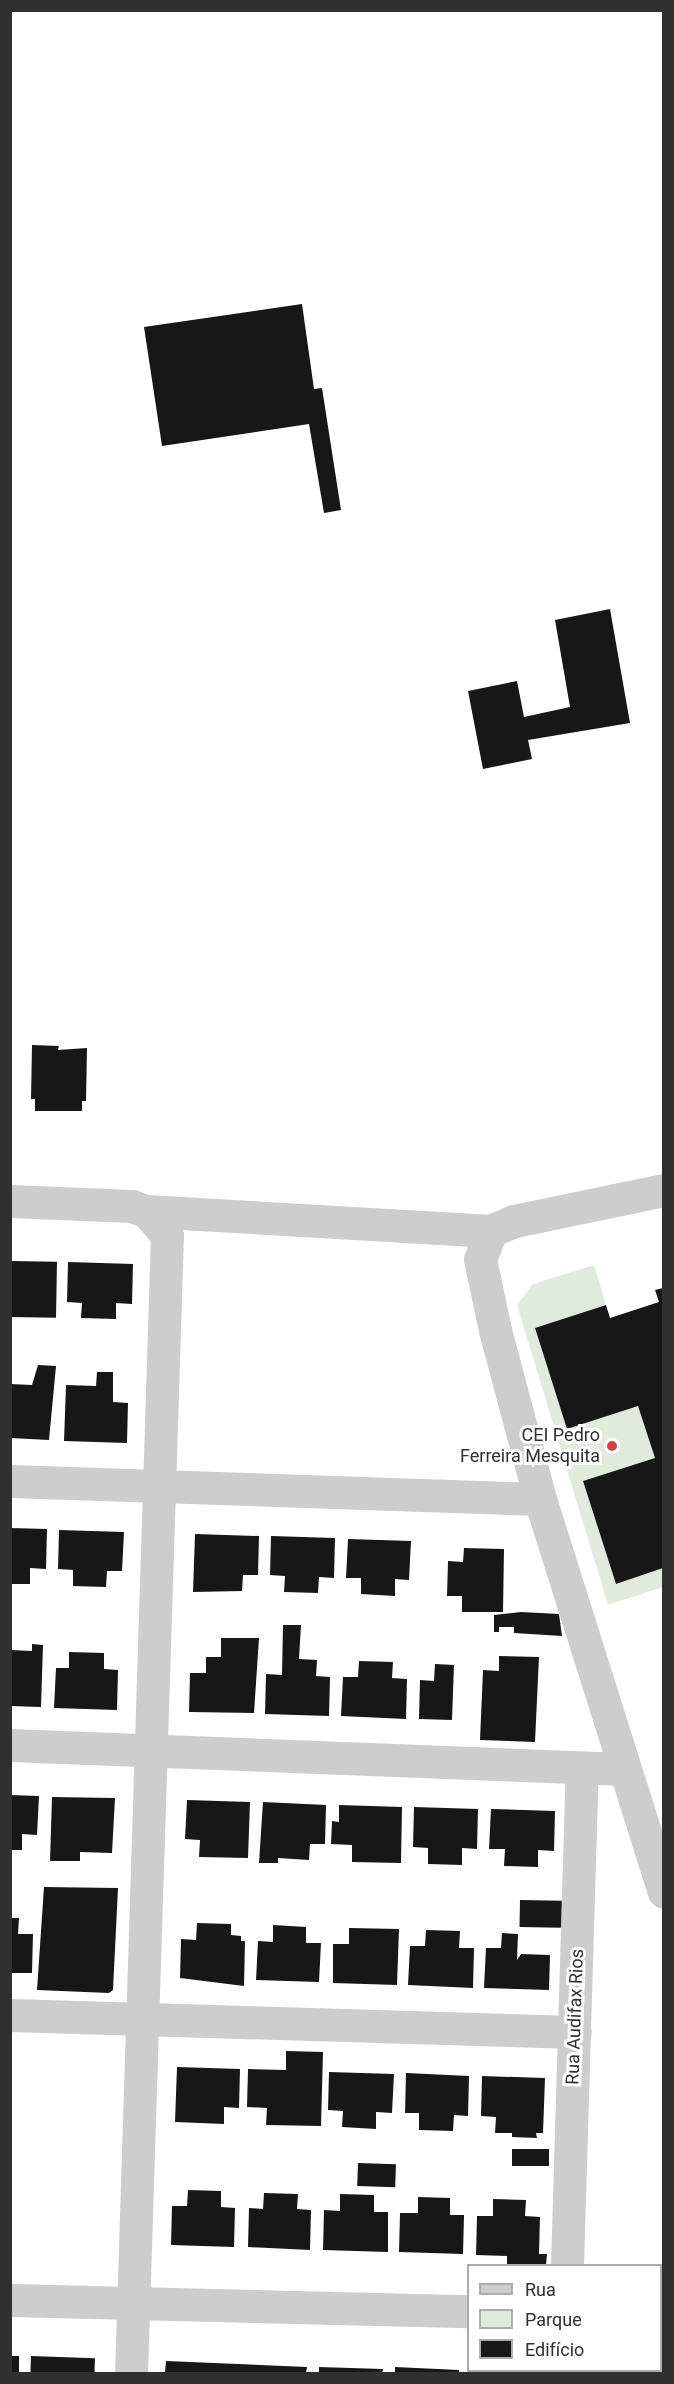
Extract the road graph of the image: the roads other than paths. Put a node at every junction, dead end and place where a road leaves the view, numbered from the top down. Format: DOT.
graph roads {
  1 [pos="663,1190"];
  2 [pos="10,1201"];
  3 [pos="146,1211"];
  4 [pos="491,1231"];
  5 [pos="10,1481"];
  6 [pos="162,1487"];
  7 [pos="540,1499"];
  8 [pos="10,1745"];
  9 [pos="152,1750"];
  10 [pos="582,1768"];
  11 [pos="624,1769"];
  12 [pos="653,1829"];
  13 [pos="663,1892"];
  14 [pos="10,2015"];
  15 [pos="143,2018"];
  16 [pos="575,2032"];
  17 [pos="567,2264"];
  18 [pos="10,2300"];
  19 [pos="133,2303"];
  20 [pos="467,2311"];
  21 [pos="130,2373"];
  1 -- 4 [label="street"];
  2 -- 3 [label="street"];
  3 -- 4 [label="street"];
  3 -- 6 [label="street"];
  4 -- 7 [label="street"];
  5 -- 6 [label="street"];
  6 -- 7 [label="street"];
  6 -- 9 [label="street"];
  7 -- 11 [label="street"];
  8 -- 9 [label="street"];
  9 -- 10 [label="street"];
  9 -- 15 [label="street"];
  10 -- 11 [label="street"];
  10 -- 16 [label="street, Rua Audifax Rios"];
  11 -- 12 [label="street"];
  12 -- 13 [label="street"];
  14 -- 15 [label="street"];
  15 -- 16 [label="street"];
  15 -- 19 [label="street"];
  16 -- 17 [label="street, Rua Audifax Rios"];
  18 -- 19 [label="street"];
  19 -- 20 [label="street"];
  19 -- 21 [label="street"];
}
